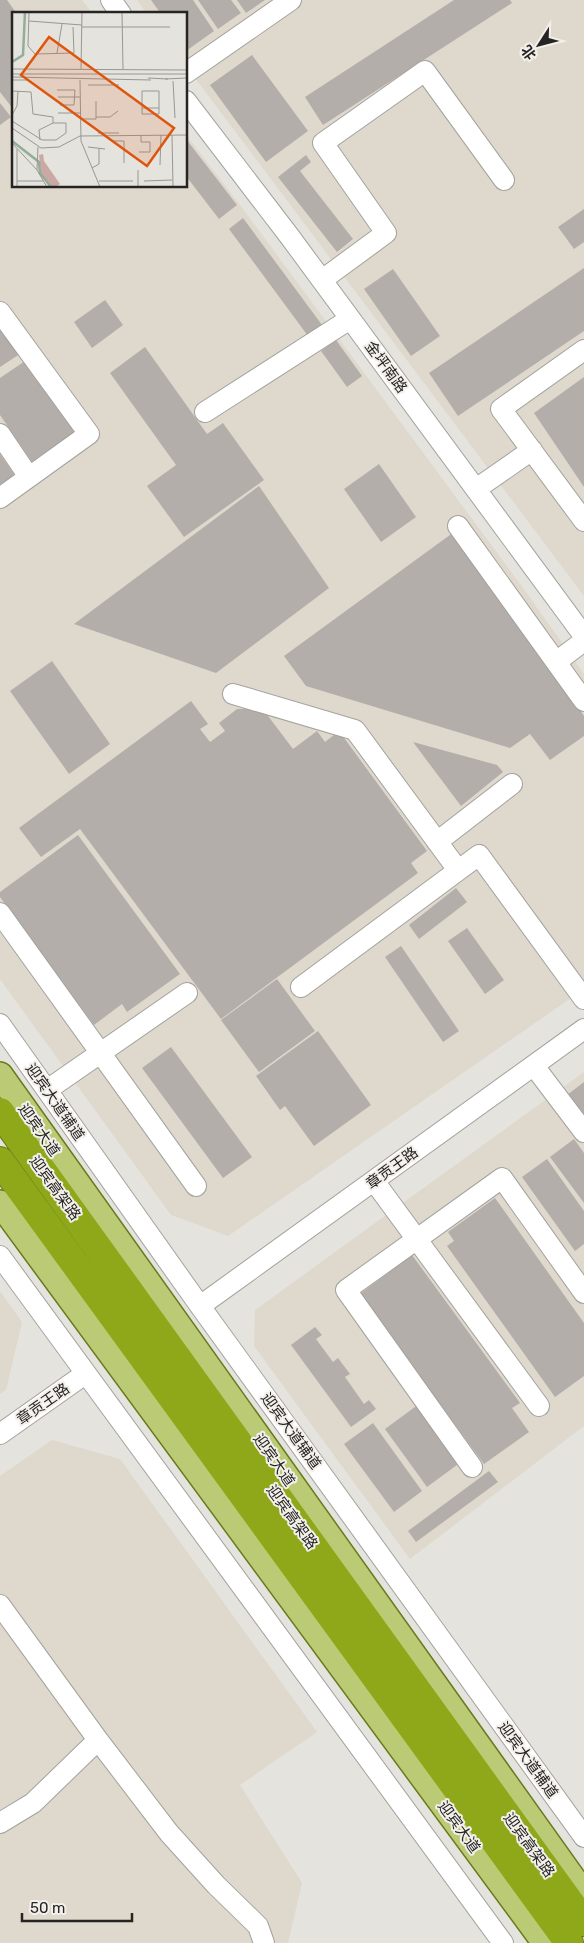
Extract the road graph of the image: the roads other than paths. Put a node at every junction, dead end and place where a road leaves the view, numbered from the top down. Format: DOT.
graph roads {
  1 [pos="111,0"];
  2 [pos="291,0"];
  3 [pos="120,12"];
  4 [pos="188,72"];
  5 [pos="188,104"];
  6 [pos="504,180"];
  7 [pos="322,280"];
  8 [pos="0,312"];
  9 [pos="350,318"];
  10 [pos="584,350"];
  11 [pos="204,412"];
  12 [pos="0,434"];
  13 [pos="532,450"];
  14 [pos="29,476"];
  15 [pos="476,489"];
  16 [pos="0,498"];
  17 [pos="584,522"];
  18 [pos="458,526"];
  19 [pos="584,636"];
  20 [pos="584,640"];
  21 [pos="556,662"];
  22 [pos="233,694"];
  23 [pos="584,701"];
  24 [pos="512,784"];
  25 [pos="437,842"];
  26 [pos="458,870"];
  27 [pos="0,914"];
  28 [pos="301,988"];
  29 [pos="187,994"];
  30 [pos="584,999"];
  31 [pos="0,1024"];
  32 [pos="584,1029"];
  33 [pos="100,1053"];
  34 [pos="534,1066"];
  35 [pos="0,1075"];
  36 [pos="47,1090"];
  37 [pos="0,1112"];
  38 [pos="584,1132"];
  39 [pos="0,1161"];
  40 [pos="374,1181"];
  41 [pos="196,1186"];
  42 [pos="0,1203"];
  43 [pos="417,1239"];
  44 [pos="0,1256"];
  45 [pos="584,1293"];
  46 [pos="200,1306"];
  47 [pos="85,1374"];
  48 [pos="538,1406"];
  49 [pos="0,1434"];
  50 [pos="472,1467"];
  51 [pos="0,1605"];
  52 [pos="98,1740"];
  53 [pos="0,1823"];
  54 [pos="584,1837"];
  55 [pos="584,1894"];
  56 [pos="584,1922"];
  57 [pos="264,1943"];
  58 [pos="503,1943"];
  59 [pos="545,1943"];
  60 [pos="569,1943"];
  1 -- 3 [label="street"];
  2 -- 4 [label="street"];
  5 -- 7 [label="street, 金坪南路"];
  6 -- 7 [label="street"];
  7 -- 9 [label="street, 金坪南路"];
  8 -- 14 [label="street"];
  9 -- 11 [label="street"];
  9 -- 15 [label="street, 金坪南路"];
  10 -- 13 [label="street"];
  12 -- 14 [label="street"];
  13 -- 15 [label="street"];
  13 -- 17 [label="street"];
  14 -- 16 [label="street"];
  15 -- 19 [label="street, 金坪南路"];
  18 -- 21 [label="street"];
  20 -- 21 [label="street"];
  21 -- 23 [label="street"];
  22 -- 25 [label="street"];
  24 -- 25 [label="street"];
  25 -- 26 [label="street"];
  26 -- 28 [label="street"];
  26 -- 30 [label="street"];
  27 -- 33 [label="street"];
  29 -- 33 [label="street"];
  31 -- 36 [label="street, 迎宾大道辅道"];
  32 -- 34 [label="street, 章贡王路"];
  33 -- 36 [label="street"];
  33 -- 41 [label="street"];
  34 -- 38 [label="street"];
  34 -- 40 [label="street, 章贡王路"];
  35 -- 55 [label="main road, 迎宾大道"];
  36 -- 46 [label="street, 迎宾大道辅道"];
  37 -- 56 [label="highway, 迎宾高架路"];
  39 -- 60 [label="highway, 迎宾高架路"];
  40 -- 43 [label="street"];
  40 -- 46 [label="street, 章贡王路"];
  42 -- 59 [label="main road, 迎宾大道"];
  43 -- 45 [label="street"];
  43 -- 48 [label="street"];
  43 -- 50 [label="street"];
  44 -- 47 [label="street"];
  46 -- 54 [label="street, 迎宾大道辅道"];
  47 -- 49 [label="street, 章贡王路"];
  47 -- 58 [label="street"];
  51 -- 52 [label="street"];
  52 -- 53 [label="street"];
  52 -- 57 [label="street"];
}
